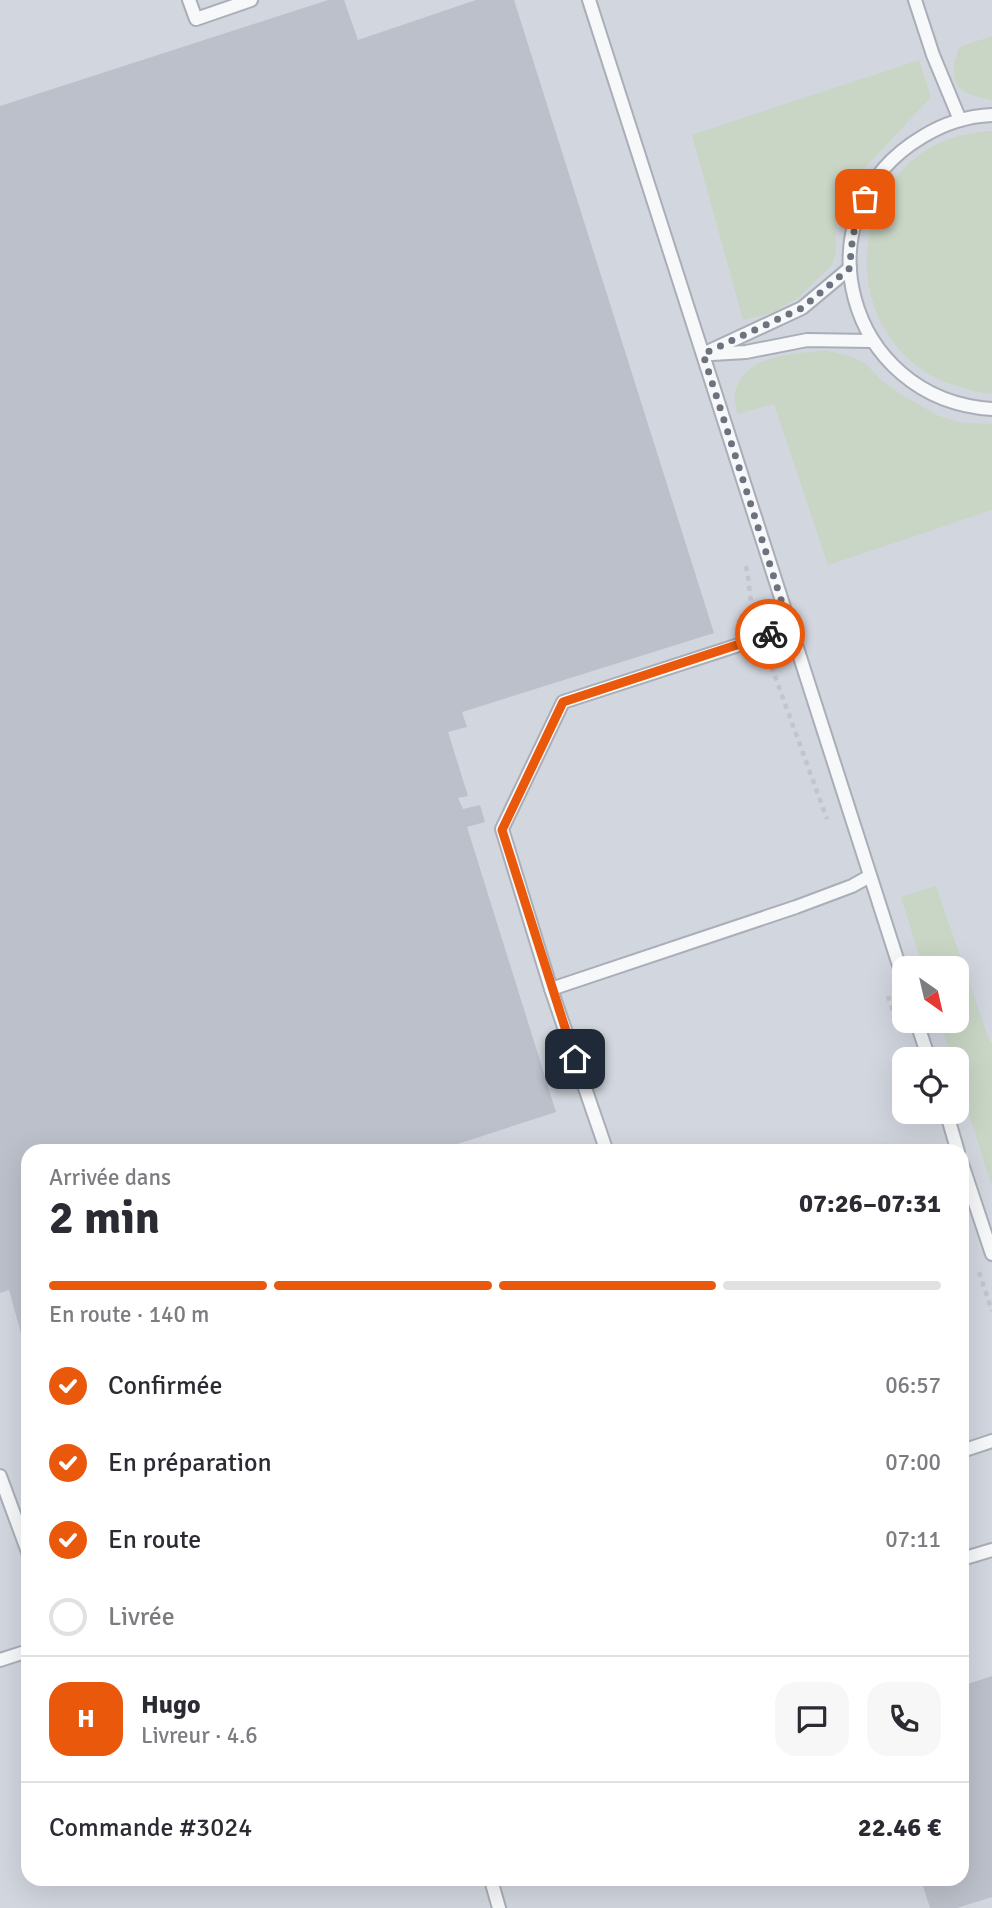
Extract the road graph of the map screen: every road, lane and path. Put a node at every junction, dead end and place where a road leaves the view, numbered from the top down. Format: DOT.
graph roads {
  1 [pos="189,0"];
  2 [pos="251,0"];
  3 [pos="589,0"];
  4 [pos="915,0"];
  5 [pos="992,115"];
  6 [pos="960,120"];
  7 [pos="850,268"];
  8 [pos="872,341"];
  9 [pos="703,354"];
  10 [pos="992,409"];
  11 [pos="790,628"];
  12 [pos="870,876"];
  13 [pos="896,956"];
  14 [pos="551,989"];
  15 [pos="950,1124"];
  16 [pos="604,1144"];
  17 [pos="956,1144"];
  18 [pos="969,1183"];
  19 [pos="989,1239"];
  20 [pos="992,1254"];
  21 [pos="992,1441"];
  22 [pos="969,1449"];
  23 [pos="0,1476"];
  24 [pos="21,1533"];
  25 [pos="992,1550"];
  26 [pos="969,1557"];
  27 [pos="21,1653"];
  28 [pos="0,1660"];
  29 [pos="493,1886"];
  30 [pos="499,1908"];
  1 -- 2 [label="lane"];
  3 -- 9 [label="lane"];
  4 -- 6 [label="lane"];
  5 -- 6 [label="lane"];
  6 -- 7 [label="lane"];
  7 -- 8 [label="lane"];
  7 -- 9 [label="lane"];
  8 -- 9 [label="lane"];
  8 -- 10 [label="lane"];
  9 -- 11 [label="lane"];
  11 -- 12 [label="lane"];
  11 -- 14 [label="lane"];
  12 -- 13 [label="lane"];
  12 -- 14 [label="lane"];
  14 -- 16 [label="lane"];
  15 -- 17 [label="lane"];
  18 -- 19 [label="lane"];
  19 -- 20 [label="lane"];
  21 -- 22 [label="lane"];
  23 -- 24 [label="lane"];
  25 -- 26 [label="lane"];
  27 -- 28 [label="lane"];
  29 -- 30 [label="lane"];
}
